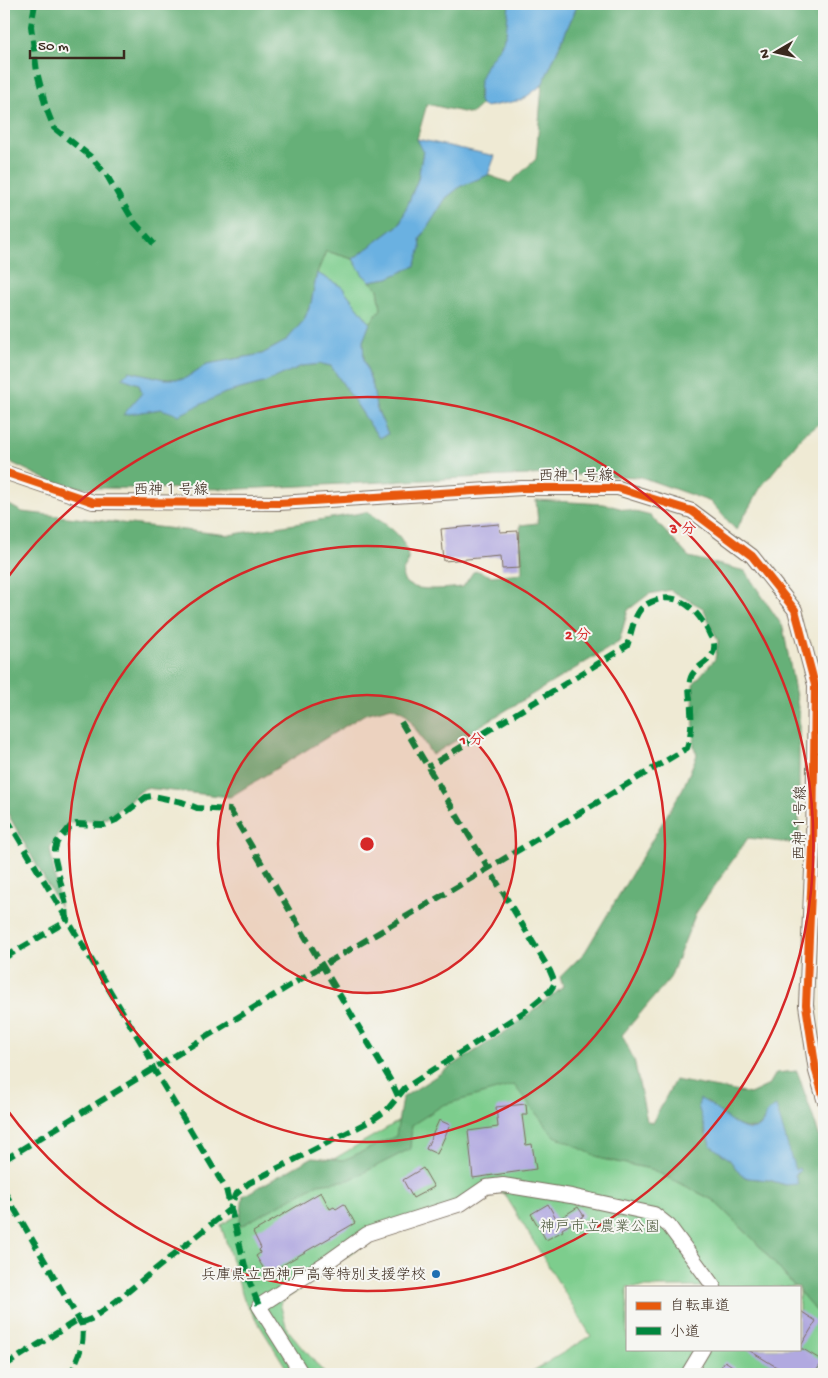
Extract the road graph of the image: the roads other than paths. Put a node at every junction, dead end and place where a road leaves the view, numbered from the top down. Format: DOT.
graph roads {
  1 [pos="4,472"];
  2 [pos="824,1099"];
  3 [pos="713,1286"];
  4 [pos="703,1350"];
  5 [pos="302,1374"];
  6 [pos="688,1374"];
  1 -- 2 [label="street, 西神１号線"];
  3 -- 5 [label="street"];
  4 -- 6 [label="street"];
}
